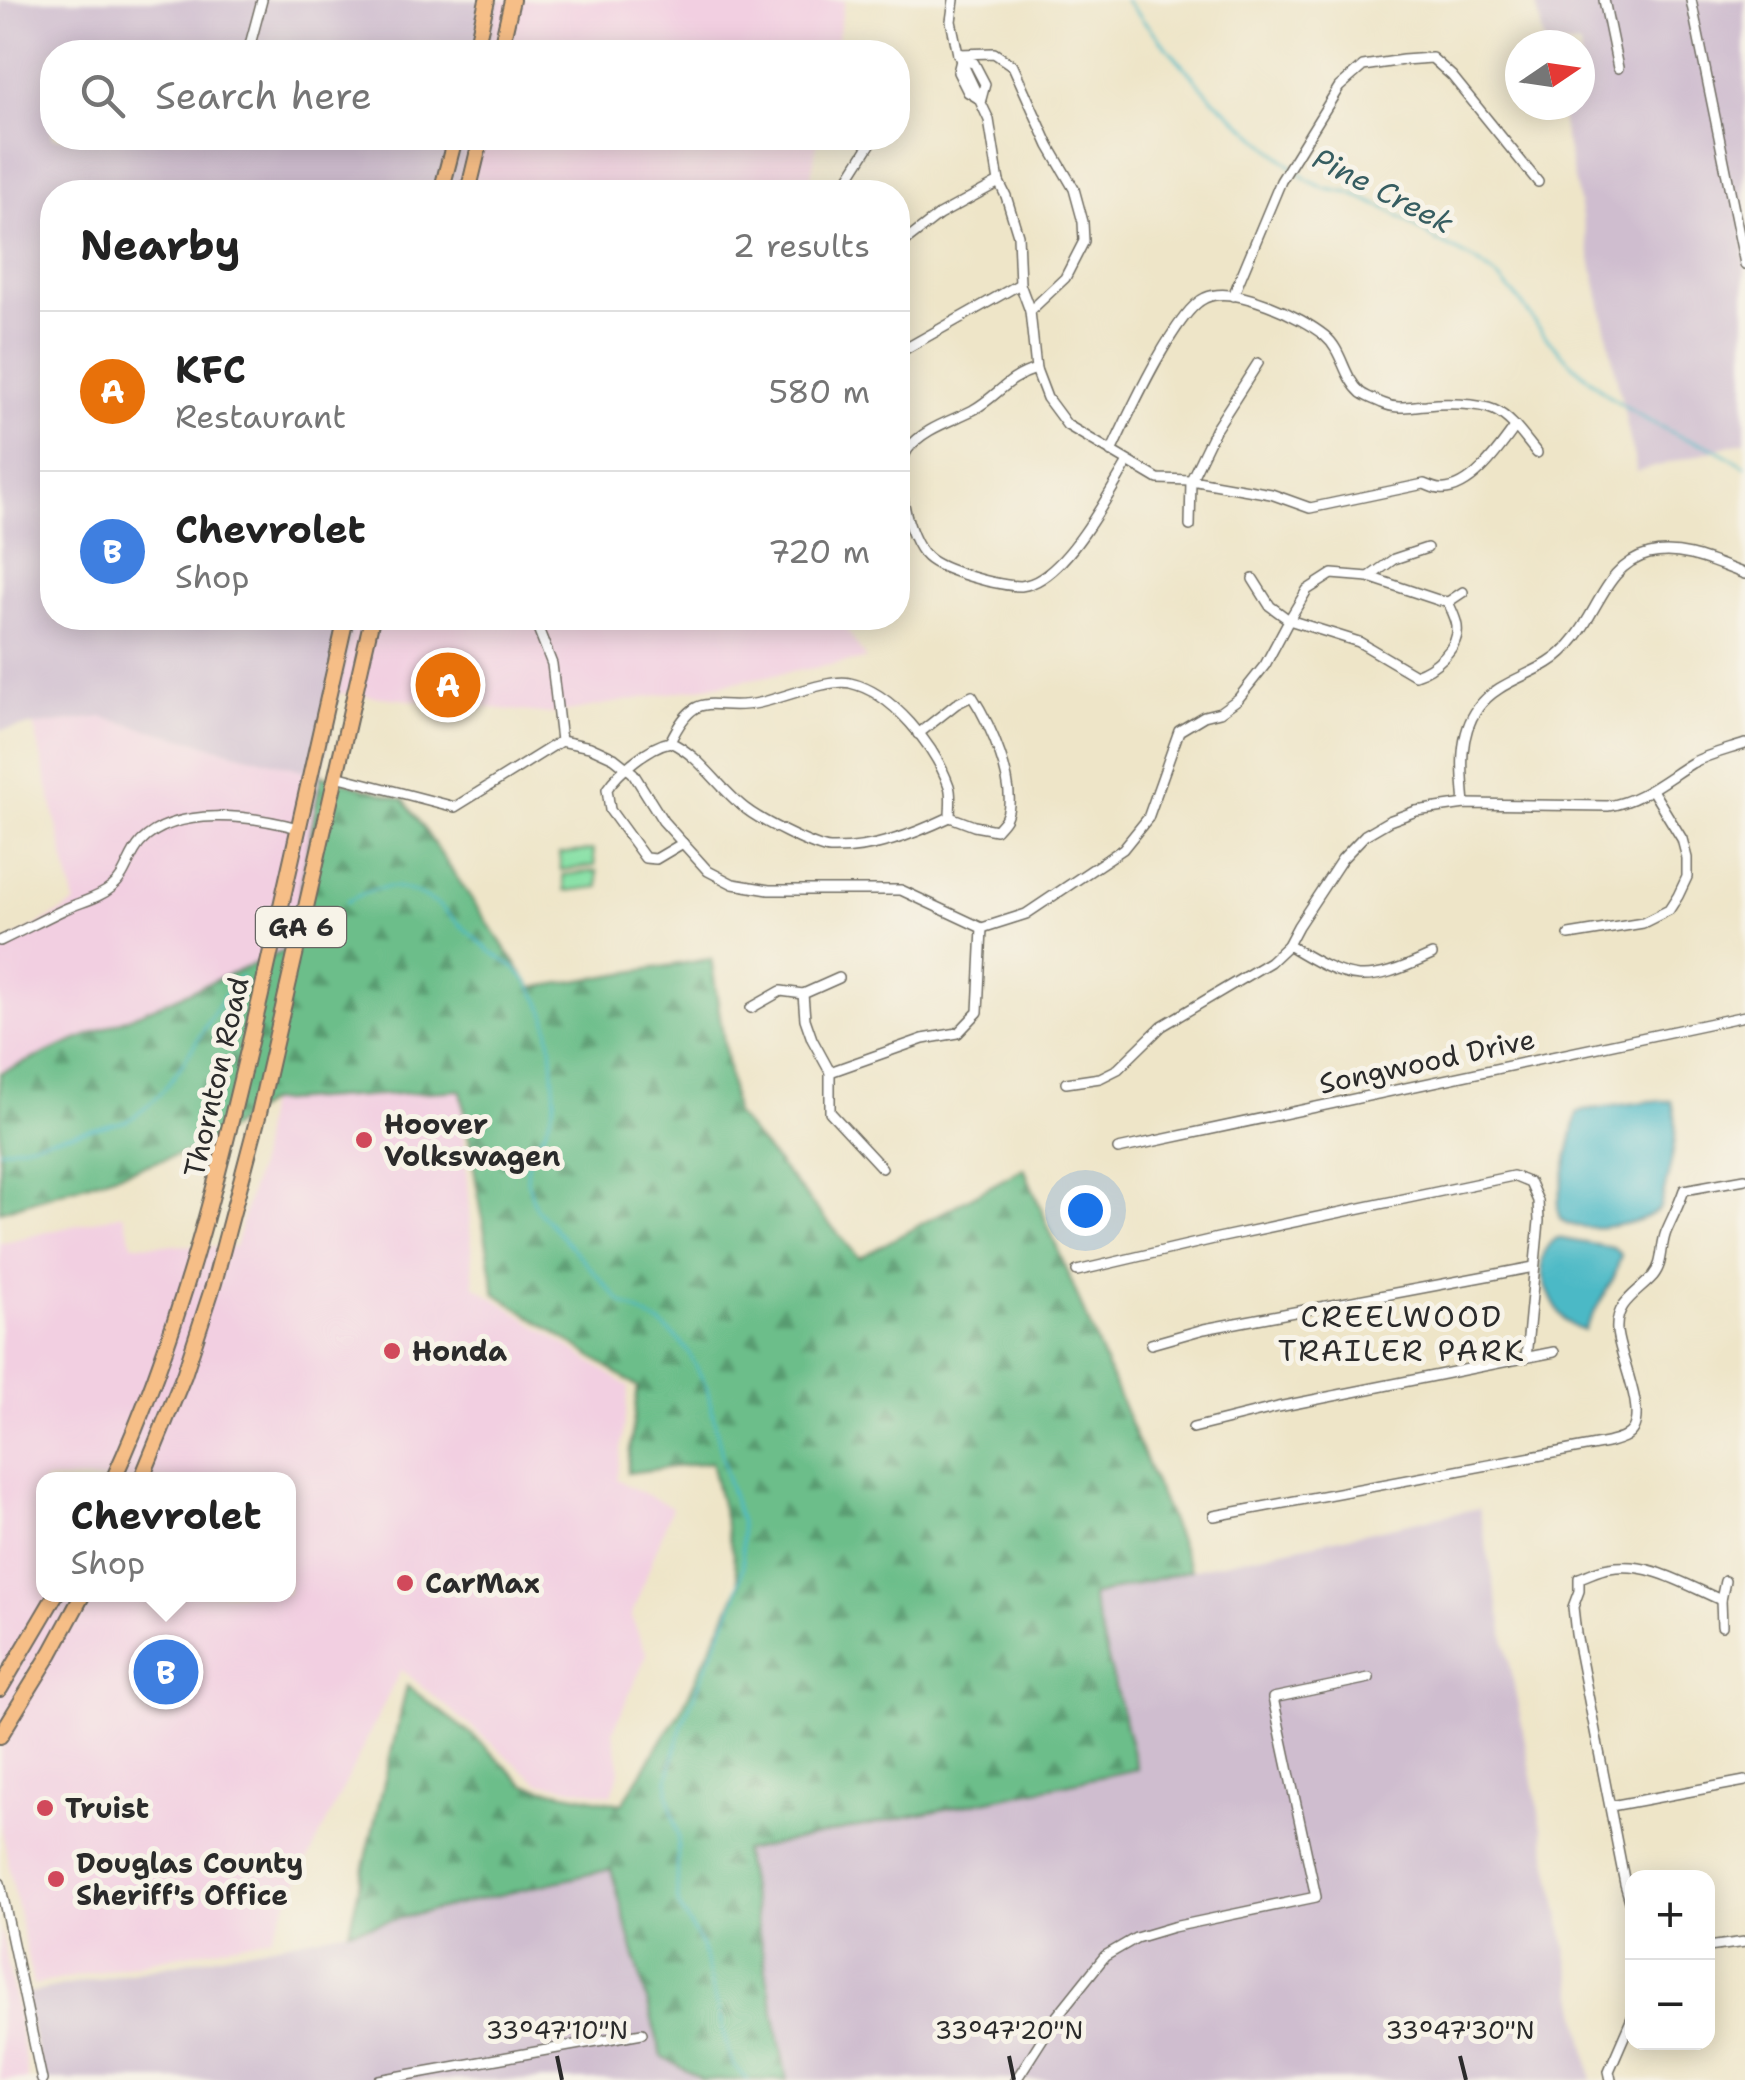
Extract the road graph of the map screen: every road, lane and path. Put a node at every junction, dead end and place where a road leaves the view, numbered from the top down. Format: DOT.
graph roads {
  1 [pos="262,0"];
  2 [pos="486,0"];
  3 [pos="512,0"];
  4 [pos="954,0"];
  5 [pos="1604,0"];
  6 [pos="1691,0"];
  7 [pos="251,40"];
  8 [pos="478,40"];
  9 [pos="503,40"];
  10 [pos="959,57"];
  11 [pos="1618,68"];
  12 [pos="981,99"];
  13 [pos="452,150"];
  14 [pos="478,150"];
  15 [pos="866,150"];
  16 [pos="444,180"];
  17 [pos="471,180"];
  18 [pos="848,180"];
  19 [pos="998,182"];
  20 [pos="1538,182"];
  21 [pos="910,238"];
  22 [pos="1745,264"];
  23 [pos="1020,284"];
  24 [pos="1233,296"];
  25 [pos="1030,311"];
  26 [pos="910,346"];
  27 [pos="1258,363"];
  28 [pos="1036,370"];
  29 [pos="1515,427"];
  30 [pos="910,446"];
  31 [pos="1111,452"];
  32 [pos="1537,453"];
  33 [pos="1128,462"];
  34 [pos="1190,480"];
  35 [pos="910,526"];
  36 [pos="1190,526"];
  37 [pos="1427,548"];
  38 [pos="1745,574"];
  39 [pos="1369,578"];
  40 [pos="1254,579"];
  41 [pos="1463,592"];
  42 [pos="1448,602"];
  43 [pos="1289,620"];
  44 [pos="343,630"];
  45 [pos="369,630"];
  46 [pos="539,630"];
  47 [pos="918,734"];
  48 [pos="560,741"];
  49 [pos="670,742"];
  50 [pos="1745,744"];
  51 [pos="627,768"];
  52 [pos="336,776"];
  53 [pos="1652,790"];
  54 [pos="1465,804"];
  55 [pos="950,816"];
  56 [pos="298,828"];
  57 [pos="682,843"];
  58 [pos="982,928"];
  59 [pos="1569,936"];
  60 [pos="0,941"];
  61 [pos="1288,945"];
  62 [pos="1432,956"];
  63 [pos="839,978"];
  64 [pos="803,994"];
  65 [pos="752,1008"];
  66 [pos="1745,1016"];
  67 [pos="830,1072"];
  68 [pos="1066,1083"];
  69 [pos="1118,1149"];
  70 [pos="882,1168"];
  71 [pos="1745,1179"];
  72 [pos="1534,1267"];
  73 [pos="1077,1271"];
  74 [pos="1152,1344"];
  75 [pos="1554,1352"];
  76 [pos="1526,1358"];
  77 [pos="1193,1428"];
  78 [pos="116,1472"];
  79 [pos="144,1472"];
  80 [pos="1214,1516"];
  81 [pos="1724,1582"];
  82 [pos="1721,1600"];
  83 [pos="51,1602"];
  84 [pos="79,1602"];
  85 [pos="1722,1626"];
  86 [pos="16,1664"];
  87 [pos="0,1674"];
  88 [pos="1370,1678"];
  89 [pos="0,1688"];
  90 [pos="0,1736"];
  91 [pos="1745,1781"];
  92 [pos="1611,1806"];
  93 [pos="0,1882"];
  94 [pos="1625,1884"];
  95 [pos="1745,1942"];
  96 [pos="1715,1946"];
  97 [pos="642,2033"];
  98 [pos="1625,2034"];
  99 [pos="42,2080"];
  100 [pos="380,2080"];
  101 [pos="1016,2080"];
  102 [pos="1611,2080"];
  1 -- 7 [label="street"];
  2 -- 8 [label="highway"];
  3 -- 9 [label="highway"];
  4 -- 10 [label="street"];
  5 -- 11 [label="street"];
  6 -- 22 [label="street"];
  10 -- 12 [label="street"];
  10 -- 12 [label="street"];
  10 -- 25 [label="street"];
  12 -- 19 [label="street"];
  13 -- 16 [label="highway"];
  14 -- 17 [label="highway"];
  15 -- 18 [label="street"];
  19 -- 21 [label="street"];
  19 -- 23 [label="street"];
  20 -- 24 [label="street"];
  23 -- 25 [label="street"];
  23 -- 26 [label="street"];
  24 -- 29 [label="street"];
  24 -- 31 [label="street"];
  25 -- 28 [label="street"];
  27 -- 34 [label="street"];
  28 -- 30 [label="street"];
  28 -- 31 [label="street"];
  29 -- 32 [label="street"];
  29 -- 34 [label="street"];
  31 -- 33 [label="street"];
  33 -- 34 [label="street"];
  33 -- 35 [label="street"];
  34 -- 36 [label="street"];
  37 -- 39 [label="street"];
  38 -- 54 [label="street"];
  39 -- 42 [label="street"];
  39 -- 43 [label="street"];
  40 -- 43 [label="street"];
  41 -- 42 [label="street"];
  42 -- 43 [label="street"];
  43 -- 58 [label="street"];
  44 -- 56 [label="highway, Thornton Road / GA 6"];
  45 -- 52 [label="highway, Thornton Road / GA 6"];
  46 -- 48 [label="street"];
  47 -- 49 [label="street"];
  47 -- 55 [label="street"];
  47 -- 55 [label="street"];
  48 -- 51 [label="street"];
  48 -- 52 [label="street"];
  49 -- 51 [label="street"];
  49 -- 55 [label="street"];
  50 -- 53 [label="street"];
  51 -- 57 [label="street"];
  51 -- 57 [label="street"];
  52 -- 79 [label="highway, Thornton Road / GA 6"];
  53 -- 54 [label="street"];
  53 -- 59 [label="street"];
  54 -- 61 [label="street"];
  56 -- 60 [label="street"];
  56 -- 78 [label="highway, Thornton Road / GA 6"];
  57 -- 58 [label="street"];
  58 -- 67 [label="street"];
  61 -- 62 [label="street"];
  61 -- 68 [label="street"];
  63 -- 64 [label="street"];
  64 -- 65 [label="street"];
  64 -- 67 [label="street"];
  66 -- 69 [label="street, Songwood Drive"];
  67 -- 70 [label="street"];
  71 -- 80 [label="street"];
  72 -- 73 [label="street"];
  72 -- 74 [label="street"];
  72 -- 76 [label="street"];
  75 -- 76 [label="street"];
  76 -- 77 [label="street"];
  81 -- 82 [label="street"];
  82 -- 85 [label="street"];
  82 -- 92 [label="street"];
  83 -- 86 [label="highway"];
  84 -- 90 [label="highway"];
  86 -- 87 [label="highway"];
  86 -- 89 [label="highway"];
  88 -- 101 [label="street"];
  91 -- 92 [label="street"];
  92 -- 94 [label="street"];
  93 -- 99 [label="street"];
  95 -- 96 [label="street"];
  97 -- 100 [label="street"];
  98 -- 102 [label="street"];
}
